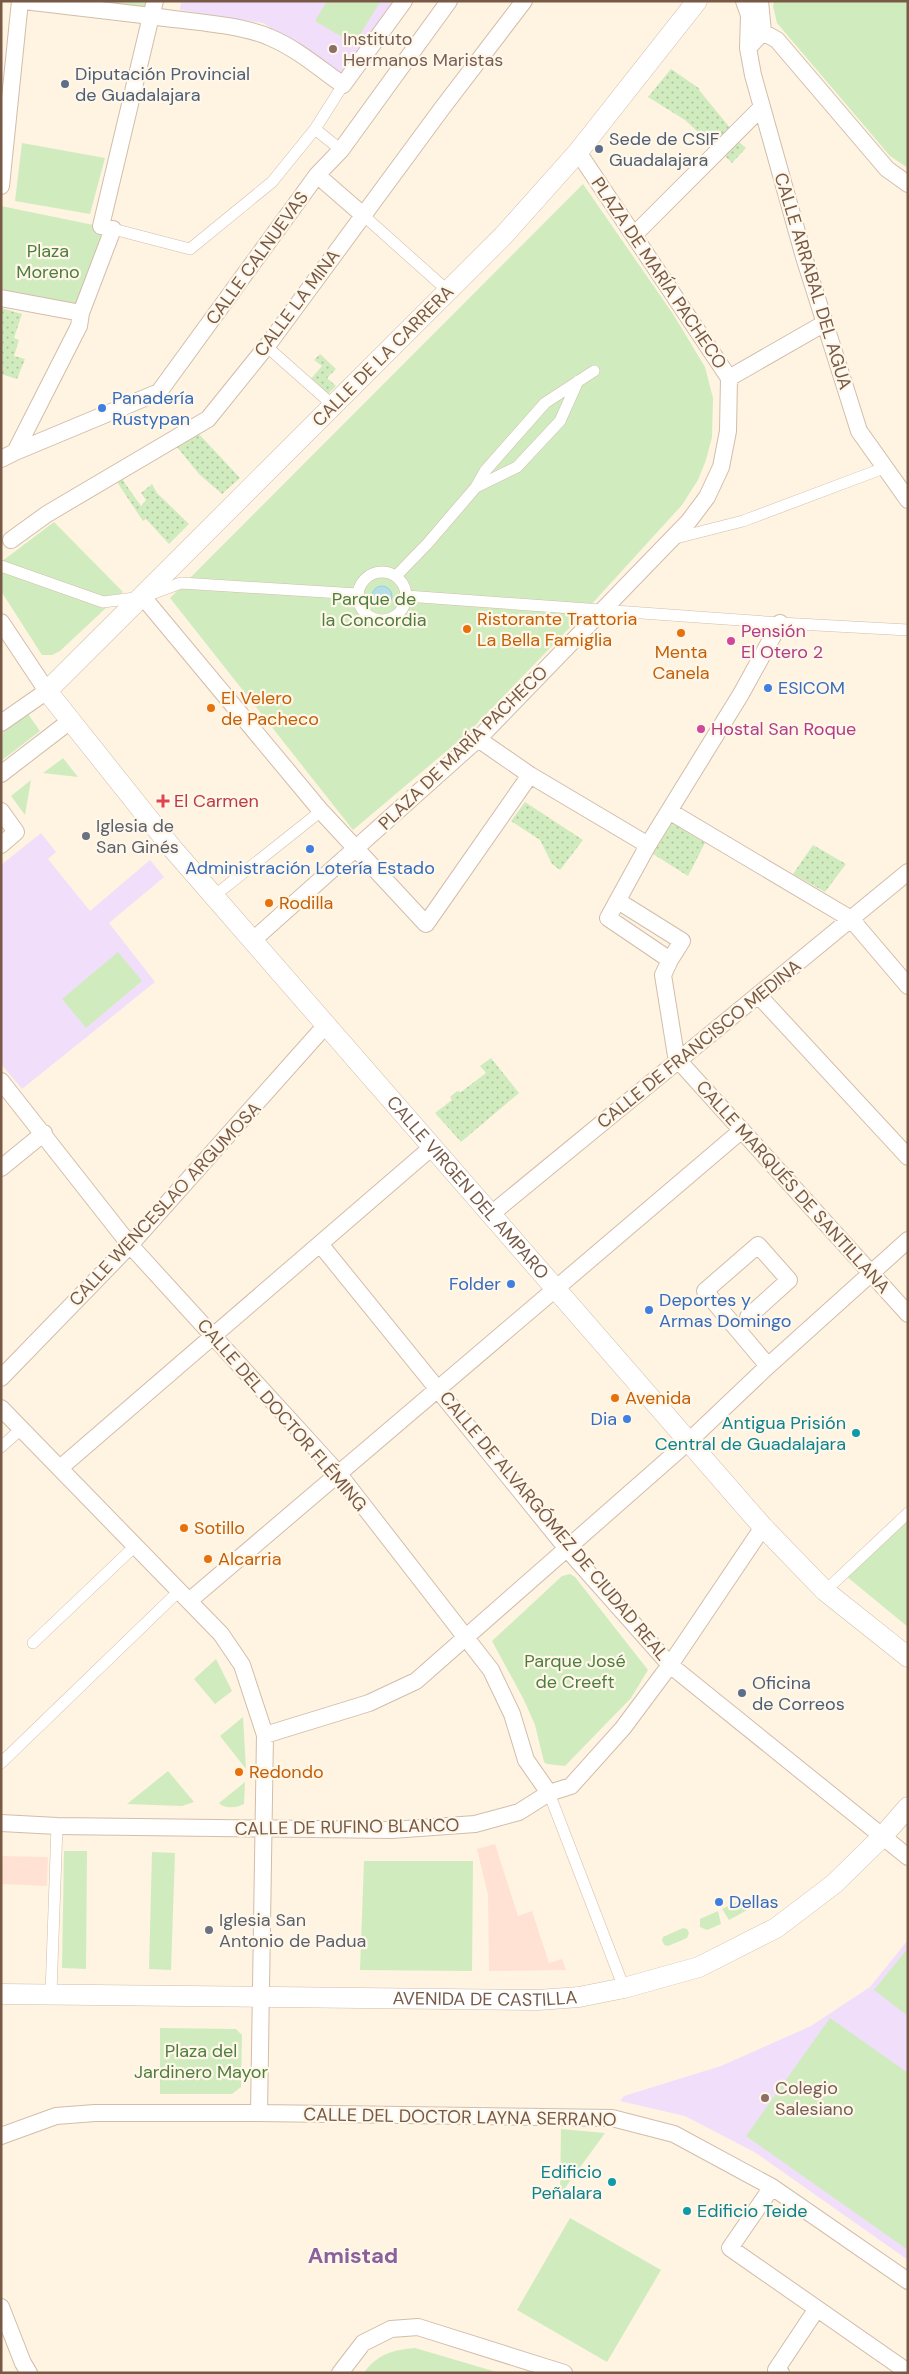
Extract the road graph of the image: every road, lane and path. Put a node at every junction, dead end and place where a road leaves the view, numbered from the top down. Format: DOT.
graph roads {
  1 [pos="20,1"];
  2 [pos="24,1"];
  3 [pos="404,1"];
  4 [pos="449,1"];
  5 [pos="524,1"];
  6 [pos="697,1"];
  7 [pos="744,1"];
  8 [pos="760,1"];
  9 [pos="770,1"];
  10 [pos="153,9"];
  11 [pos="770,36"];
  12 [pos="748,48"];
  13 [pos="343,85"];
  14 [pos="762,107"];
  15 [pos="315,129"];
  16 [pos="340,150"];
  17 [pos="578,152"];
  18 [pos="317,176"];
  19 [pos="908,184"];
  20 [pos="1,186"];
  21 [pos="363,215"];
  22 [pos="107,228"];
  23 [pos="634,235"];
  24 [pos="448,291"];
  25 [pos="1,298"];
  26 [pos="81,312"];
  27 [pos="825,323"];
  28 [pos="266,346"];
  29 [pos="594,371"];
  30 [pos="729,378"];
  31 [pos="578,381"];
  32 [pos="327,400"];
  33 [pos="8,456"];
  34 [pos="884,468"];
  35 [pos="476,488"];
  36 [pos="908,500"];
  37 [pos="672,539"];
  38 [pos="11,540"];
  39 [pos="1,566"];
  40 [pos="396,576"];
  41 [pos="358,594"];
  42 [pos="406,596"];
  43 [pos="143,597"];
  44 [pos="604,610"];
  45 [pos="1,622"];
  46 [pos="780,623"];
  47 [pos="908,630"];
  48 [pos="47,691"];
  49 [pos="70,721"];
  50 [pos="1,723"];
  51 [pos="478,739"];
  52 [pos="1,774"];
  53 [pos="530,775"];
  54 [pos="1,811"];
  55 [pos="321,811"];
  56 [pos="669,811"];
  57 [pos="1,845"];
  58 [pos="648,845"];
  59 [pos="358,848"];
  60 [pos="908,872"];
  61 [pos="214,896"];
  62 [pos="618,901"];
  63 [pos="851,919"];
  64 [pos="252,941"];
  65 [pos="670,960"];
  66 [pos="908,986"];
  67 [pos="759,996"];
  68 [pos="325,1026"];
  69 [pos="677,1061"];
  70 [pos="1,1081"];
  71 [pos="742,1130"];
  72 [pos="44,1133"];
  73 [pos="431,1148"];
  74 [pos="908,1156"];
  75 [pos="1,1168"];
  76 [pos="490,1215"];
  77 [pos="908,1240"];
  78 [pos="320,1244"];
  79 [pos="130,1245"];
  80 [pos="871,1274"];
  81 [pos="556,1289"];
  82 [pos="908,1314"];
  83 [pos="748,1317"];
  84 [pos="214,1336"];
  85 [pos="768,1366"];
  86 [pos="1,1378"];
  87 [pos="438,1387"];
  88 [pos="1,1408"];
  89 [pos="21,1428"];
  90 [pos="688,1442"];
  91 [pos="1,1447"];
  92 [pos="60,1468"];
  93 [pos="338,1473"];
  94 [pos="908,1513"];
  95 [pos="763,1527"];
  96 [pos="134,1547"];
  97 [pos="568,1550"];
  98 [pos="825,1590"];
  99 [pos="184,1596"];
  100 [pos="466,1640"];
  101 [pos="33,1643"];
  102 [pos="908,1657"];
  103 [pos="670,1666"];
  104 [pos="265,1734"];
  105 [pos="1,1763"];
  106 [pos="549,1793"];
  107 [pos="908,1807"];
  108 [pos="1,1823"];
  109 [pos="57,1826"];
  110 [pos="264,1830"];
  111 [pos="882,1837"];
  112 [pos="908,1858"];
  113 [pos="624,1988"];
  114 [pos="51,1993"];
  115 [pos="1,1994"];
  116 [pos="260,1998"];
  117 [pos="259,2112"];
  118 [pos="1,2136"];
  119 [pos="772,2187"];
  120 [pos="908,2281"];
  121 [pos="1,2307"];
  122 [pos="816,2310"];
  123 [pos="908,2372"];
  124 [pos="29,2373"];
  125 [pos="340,2373"];
  126 [pos="564,2373"];
  127 [pos="781,2373"];
  1 -- 20 [label="street"];
  2 -- 10 [label="street"];
  3 -- 13 [label="street"];
  4 -- 16 [label="street, CALLE CALNUEVAS"];
  5 -- 21 [label="street, CALLE LA MINA"];
  6 -- 17 [label="street, CALLE DE LA CARRERA"];
  7 -- 12 [label="street, CALLE ARRABAL DEL AGUA"];
  8 -- 11 [label="street"];
  9 -- 11 [label="street"];
  10 -- 13 [label="street"];
  10 -- 22 [label="street"];
  11 -- 12 [label="street"];
  11 -- 19 [label="street"];
  12 -- 14 [label="street, CALLE ARRABAL DEL AGUA"];
  13 -- 15 [label="street"];
  14 -- 23 [label="street"];
  14 -- 27 [label="street, CALLE ARRABAL DEL AGUA"];
  15 -- 16 [label="street"];
  15 -- 22 [label="street"];
  16 -- 18 [label="street, CALLE CALNUEVAS"];
  17 -- 23 [label="street, PLAZA DE MARÍA PACHECO"];
  17 -- 24 [label="street, CALLE DE LA CARRERA"];
  18 -- 21 [label="street"];
  18 -- 33 [label="street, CALLE CALNUEVAS"];
  21 -- 24 [label="street"];
  21 -- 28 [label="street, CALLE LA MINA"];
  22 -- 26 [label="street"];
  23 -- 30 [label="street, PLAZA DE MARÍA PACHECO"];
  24 -- 43 [label="street, CALLE DE LA CARRERA"];
  25 -- 26 [label="street"];
  26 -- 33 [label="street"];
  27 -- 30 [label="street"];
  27 -- 34 [label="street, CALLE ARRABAL DEL AGUA"];
  28 -- 32 [label="street"];
  28 -- 38 [label="street, CALLE LA MINA"];
  29 -- 31 [label="street"];
  30 -- 37 [label="street, PLAZA DE MARÍA PACHECO"];
  31 -- 35 [label="street"];
  31 -- 35 [label="street"];
  34 -- 36 [label="street, CALLE ARRABAL DEL AGUA"];
  34 -- 37 [label="street"];
  35 -- 40 [label="street"];
  37 -- 44 [label="street, PLAZA DE MARÍA PACHECO"];
  39 -- 43 [label="street"];
  40 -- 41 [label="street"];
  40 -- 42 [label="street"];
  41 -- 42 [label="street"];
  41 -- 43 [label="street"];
  42 -- 44 [label="street"];
  43 -- 48 [label="street, CALLE DE LA CARRERA"];
  43 -- 55 [label="street"];
  44 -- 46 [label="street"];
  44 -- 51 [label="street, PLAZA DE MARÍA PACHECO"];
  45 -- 48 [label="street"];
  46 -- 47 [label="street"];
  46 -- 56 [label="street"];
  48 -- 49 [label="street, CALLE VIRGEN DEL AMPARO"];
  48 -- 50 [label="street"];
  49 -- 52 [label="street"];
  49 -- 61 [label="street, CALLE VIRGEN DEL AMPARO"];
  51 -- 53 [label="street"];
  51 -- 59 [label="street, PLAZA DE MARÍA PACHECO"];
  53 -- 58 [label="street"];
  53 -- 59 [label="street"];
  54 -- 57 [label="street"];
  55 -- 59 [label="street"];
  55 -- 61 [label="street"];
  56 -- 58 [label="street"];
  56 -- 63 [label="street"];
  58 -- 62 [label="street"];
  59 -- 64 [label="street, PLAZA DE MARÍA PACHECO"];
  60 -- 63 [label="street, CALLE DE FRANCISCO MEDINA"];
  61 -- 64 [label="street, CALLE VIRGEN DEL AMPARO"];
  62 -- 65 [label="street"];
  62 -- 65 [label="street"];
  63 -- 66 [label="street"];
  63 -- 67 [label="street, CALLE DE FRANCISCO MEDINA"];
  64 -- 68 [label="street, CALLE VIRGEN DEL AMPARO"];
  65 -- 69 [label="street"];
  67 -- 69 [label="street, CALLE DE FRANCISCO MEDINA"];
  67 -- 74 [label="street"];
  68 -- 73 [label="street, CALLE VIRGEN DEL AMPARO"];
  68 -- 79 [label="street, CALLE WENCESLAO ARGUMOSA"];
  69 -- 71 [label="street, CALLE MARQUÉS DE SANTILLANA"];
  69 -- 76 [label="street, CALLE DE FRANCISCO MEDINA"];
  70 -- 72 [label="street, CALLE DEL DOCTOR FLÉMING"];
  71 -- 80 [label="street, CALLE MARQUÉS DE SANTILLANA"];
  71 -- 81 [label="street"];
  72 -- 75 [label="street"];
  72 -- 79 [label="street, CALLE DEL DOCTOR FLÉMING"];
  73 -- 76 [label="street, CALLE VIRGEN DEL AMPARO"];
  73 -- 78 [label="street"];
  76 -- 81 [label="street, CALLE VIRGEN DEL AMPARO"];
  77 -- 80 [label="street"];
  78 -- 84 [label="street"];
  78 -- 87 [label="street, CALLE DE ALVARGÓMEZ DE CIUDAD REAL"];
  79 -- 84 [label="street, CALLE DEL DOCTOR FLÉMING"];
  79 -- 86 [label="street, CALLE WENCESLAO ARGUMOSA"];
  80 -- 82 [label="street, CALLE MARQUÉS DE SANTILLANA"];
  80 -- 85 [label="street"];
  81 -- 87 [label="street"];
  81 -- 90 [label="street, CALLE VIRGEN DEL AMPARO"];
  83 -- 85 [label="street"];
  84 -- 92 [label="street"];
  84 -- 93 [label="street, CALLE DEL DOCTOR FLÉMING"];
  85 -- 90 [label="street"];
  87 -- 93 [label="street"];
  87 -- 97 [label="street, CALLE DE ALVARGÓMEZ DE CIUDAD REAL"];
  88 -- 89 [label="street"];
  89 -- 91 [label="street"];
  89 -- 92 [label="street"];
  90 -- 95 [label="street, CALLE VIRGEN DEL AMPARO"];
  90 -- 97 [label="street"];
  92 -- 96 [label="street"];
  93 -- 99 [label="street"];
  93 -- 100 [label="street, CALLE DEL DOCTOR FLÉMING"];
  94 -- 98 [label="street"];
  95 -- 98 [label="street, CALLE VIRGEN DEL AMPARO"];
  95 -- 103 [label="street, CALLE DE RUFINO BLANCO"];
  96 -- 99 [label="street"];
  96 -- 101 [label="street"];
  97 -- 100 [label="street"];
  97 -- 103 [label="street, CALLE DE ALVARGÓMEZ DE CIUDAD REAL"];
  98 -- 102 [label="street, CALLE VIRGEN DEL AMPARO"];
  99 -- 104 [label="street"];
  99 -- 105 [label="street"];
  100 -- 104 [label="street"];
  100 -- 106 [label="street, CALLE DEL DOCTOR FLÉMING"];
  103 -- 106 [label="street, CALLE DE RUFINO BLANCO"];
  103 -- 111 [label="street, CALLE DE ALVARGÓMEZ DE CIUDAD REAL"];
  104 -- 110 [label="street"];
  106 -- 110 [label="street, CALLE DE RUFINO BLANCO"];
  106 -- 113 [label="street"];
  107 -- 111 [label="street, AVENIDA DE CASTILLA"];
  108 -- 109 [label="street, CALLE DE RUFINO BLANCO"];
  109 -- 110 [label="street, CALLE DE RUFINO BLANCO"];
  109 -- 114 [label="street"];
  110 -- 116 [label="street"];
  111 -- 112 [label="street, CALLE DE ALVARGÓMEZ DE CIUDAD REAL"];
  111 -- 113 [label="street, AVENIDA DE CASTILLA"];
  113 -- 116 [label="street, AVENIDA DE CASTILLA"];
  114 -- 115 [label="street, AVENIDA DE CASTILLA"];
  114 -- 116 [label="street, AVENIDA DE CASTILLA"];
  116 -- 117 [label="street"];
  117 -- 118 [label="street, CALLE DEL DOCTOR LAYNA SERRANO"];
  117 -- 119 [label="street, CALLE DEL DOCTOR LAYNA SERRANO"];
  119 -- 120 [label="street, CALLE DEL DOCTOR LAYNA SERRANO"];
  119 -- 122 [label="street"];
  121 -- 124 [label="street"];
  122 -- 123 [label="street"];
  122 -- 127 [label="street"];
  125 -- 126 [label="street"];
}
